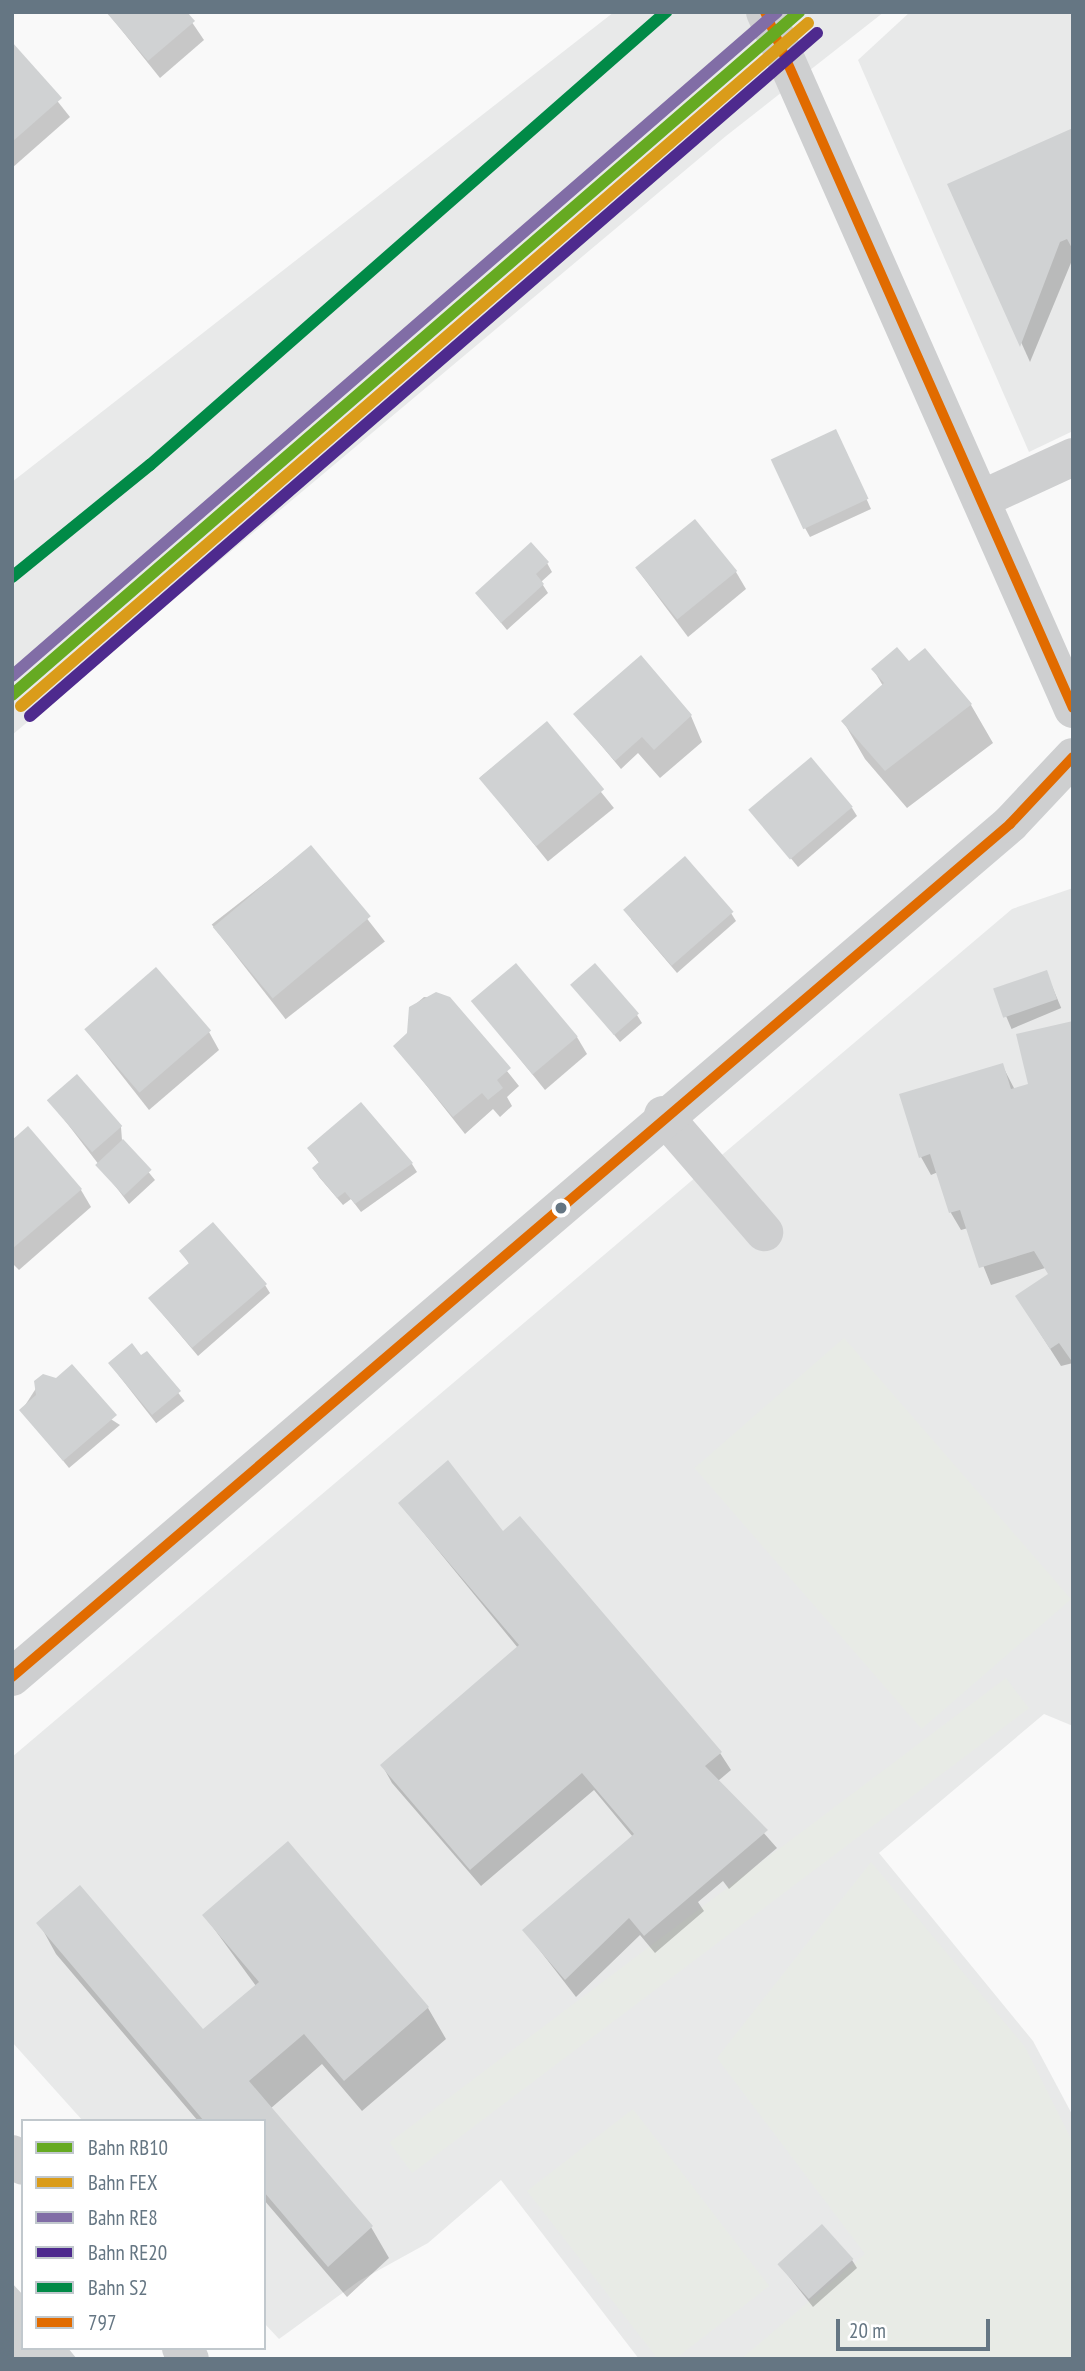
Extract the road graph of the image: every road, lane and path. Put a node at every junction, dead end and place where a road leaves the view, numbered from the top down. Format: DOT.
graph roads {
  1 [pos="765,12"];
  2 [pos="1073,457"];
  3 [pos="984,498"];
  4 [pos="1073,709"];
  5 [pos="1073,757"];
  6 [pos="663,1115"];
  7 [pos="764,1232"];
  8 [pos="12,1677"];
  1 -- 3 [label="street"];
  2 -- 3 [label="street"];
  3 -- 4 [label="street"];
  5 -- 6 [label="street"];
  6 -- 7 [label="street"];
  6 -- 8 [label="street"];
}
